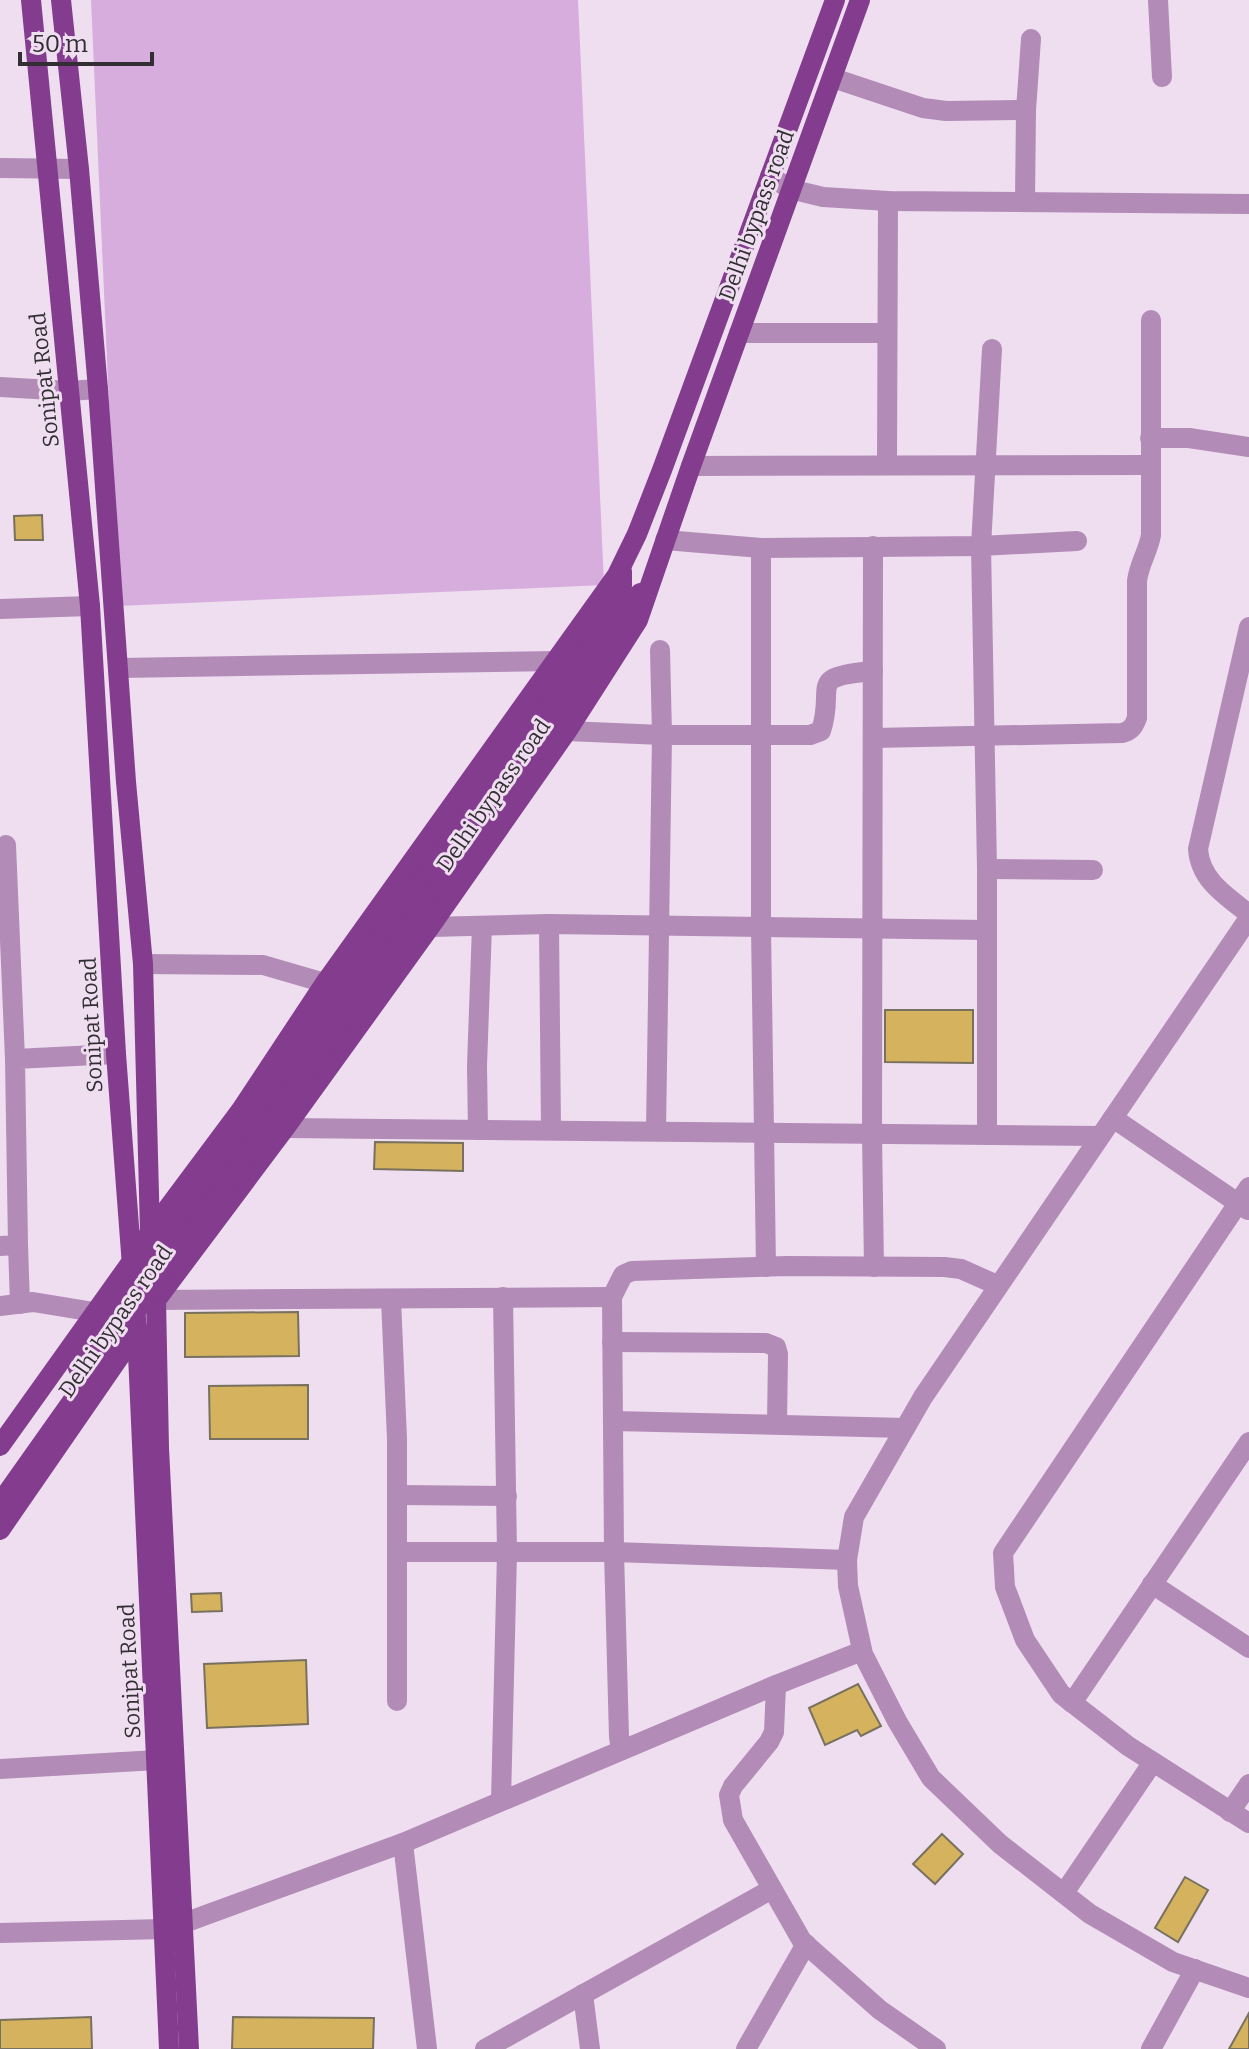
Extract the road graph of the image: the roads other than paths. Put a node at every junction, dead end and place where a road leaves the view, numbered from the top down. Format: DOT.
graph roads {
  1 [pos="31,0"];
  2 [pos="61,0"];
  3 [pos="835,0"];
  4 [pos="860,0"];
  5 [pos="1158,0"];
  6 [pos="1031,39"];
  7 [pos="1162,77"];
  8 [pos="833,78"];
  9 [pos="1026,110"];
  10 [pos="0,168"];
  11 [pos="79,169"];
  12 [pos="48,170"];
  13 [pos="770,176"];
  14 [pos="790,189"];
  15 [pos="1025,200"];
  16 [pos="888,201"];
  17 [pos="1249,204"];
  18 [pos="1151,320"];
  19 [pos="739,333"];
  20 [pos="887,333"];
  21 [pos="992,349"];
  22 [pos="0,387"];
  23 [pos="98,389"];
  24 [pos="69,391"];
  25 [pos="1150,438"];
  26 [pos="1249,447"];
  27 [pos="887,465"];
  28 [pos="985,465"];
  29 [pos="1150,465"];
  30 [pos="691,466"];
  31 [pos="665,540"];
  32 [pos="1077,541"];
  33 [pos="873,546"];
  34 [pos="981,546"];
  35 [pos="761,548"];
  36 [pos="623,563"];
  37 [pos="651,589"];
  38 [pos="90,606"];
  39 [pos="0,609"];
  40 [pos="1249,627"];
  41 [pos="660,650"];
  42 [pos="556,661"];
  43 [pos="120,668"];
  44 [pos="873,671"];
  45 [pos="567,731"];
  46 [pos="662,735"];
  47 [pos="985,735"];
  48 [pos="762,736"];
  49 [pos="873,738"];
  50 [pos="126,782"];
  51 [pos="102,783"];
  52 [pos="6,845"];
  53 [pos="987,869"];
  54 [pos="1093,870"];
  55 [pos="421,894"];
  56 [pos="1249,916"];
  57 [pos="549,924"];
  58 [pos="482,926"];
  59 [pos="430,927"];
  60 [pos="658,927"];
  61 [pos="761,928"];
  62 [pos="874,929"];
  63 [pos="986,930"];
  64 [pos="143,964"];
  65 [pos="325,983"];
  66 [pos="116,1054"];
  67 [pos="15,1059"];
  68 [pos="1113,1118"];
  69 [pos="285,1128"];
  70 [pos="478,1130"];
  71 [pos="551,1130"];
  72 [pos="656,1131"];
  73 [pos="764,1133"];
  74 [pos="872,1134"];
  75 [pos="987,1135"];
  76 [pos="1100,1136"];
  77 [pos="1245,1201"];
  78 [pos="150,1232"];
  79 [pos="9,1246"];
  80 [pos="132,1261"];
  81 [pos="766,1267"];
  82 [pos="874,1267"];
  83 [pos="997,1285"];
  84 [pos="503,1297"];
  85 [pos="612,1297"];
  86 [pos="391,1299"];
  87 [pos="156,1300"];
  88 [pos="10,1305"];
  89 [pos="94,1312"];
  90 [pos="137,1332"];
  91 [pos="612,1342"];
  92 [pos="614,1421"];
  93 [pos="777,1424"];
  94 [pos="905,1428"];
  95 [pos="1249,1442"];
  96 [pos="0,1446"];
  97 [pos="0,1480"];
  98 [pos="398,1495"];
  99 [pos="507,1496"];
  100 [pos="0,1503"];
  101 [pos="0,1530"];
  102 [pos="397,1552"];
  103 [pos="614,1552"];
  104 [pos="507,1553"];
  105 [pos="847,1560"];
  106 [pos="1152,1584"];
  107 [pos="1249,1648"];
  108 [pos="862,1651"];
  109 [pos="776,1685"];
  110 [pos="397,1701"];
  111 [pos="1072,1703"];
  112 [pos="621,1750"];
  113 [pos="157,1760"];
  114 [pos="1153,1762"];
  115 [pos="0,1769"];
  116 [pos="1249,1784"];
  117 [pos="501,1801"];
  118 [pos="1230,1812"];
  119 [pos="1249,1823"];
  120 [pos="403,1843"];
  121 [pos="772,1889"];
  122 [pos="1064,1893"];
  123 [pos="174,1926"];
  124 [pos="0,1933"];
  125 [pos="806,1944"];
  126 [pos="1195,1969"];
  127 [pos="1249,1988"];
  128 [pos="583,1994"];
  129 [pos="169,2049"];
  130 [pos="189,2049"];
  131 [pos="427,2049"];
  132 [pos="485,2049"];
  133 [pos="590,2049"];
  134 [pos="746,2049"];
  135 [pos="936,2049"];
  136 [pos="1151,2049"];
  1 -- 12 [label="main road, Sonipat Road"];
  2 -- 11 [label="main road, Sonipat Road"];
  3 -- 13 [label="main road, Delhi bypass road"];
  4 -- 8 [label="main road, Delhi bypass road"];
  5 -- 7 [label="street"];
  6 -- 9 [label="street"];
  8 -- 9 [label="street"];
  8 -- 14 [label="main road, Delhi bypass road"];
  9 -- 15 [label="street"];
  10 -- 12 [label="street"];
  11 -- 12 [label="street"];
  11 -- 23 [label="main road, Sonipat Road"];
  12 -- 24 [label="main road, Sonipat Road"];
  13 -- 14 [label="street"];
  13 -- 36 [label="main road, Delhi bypass road"];
  14 -- 16 [label="street"];
  14 -- 19 [label="main road, Delhi bypass road"];
  15 -- 16 [label="street"];
  15 -- 17 [label="street"];
  16 -- 20 [label="street"];
  18 -- 25 [label="street"];
  19 -- 20 [label="street"];
  19 -- 30 [label="main road, Delhi bypass road"];
  20 -- 27 [label="street"];
  21 -- 28 [label="street"];
  22 -- 24 [label="street"];
  23 -- 24 [label="street"];
  23 -- 43 [label="main road, Sonipat Road"];
  24 -- 38 [label="main road, Sonipat Road"];
  25 -- 26 [label="street"];
  25 -- 29 [label="street"];
  27 -- 28 [label="street"];
  27 -- 30 [label="street"];
  28 -- 29 [label="street"];
  28 -- 34 [label="street"];
  29 -- 47 [label="street"];
  30 -- 31 [label="main road, Delhi bypass road"];
  31 -- 35 [label="street"];
  31 -- 37 [label="main road, Delhi bypass road"];
  32 -- 34 [label="street"];
  33 -- 34 [label="street"];
  33 -- 35 [label="street"];
  33 -- 44 [label="street"];
  34 -- 47 [label="street"];
  35 -- 48 [label="street"];
  36 -- 42 [label="main road, Delhi bypass road"];
  36 -- 55 [label="main road"];
  37 -- 45 [label="main road, Delhi bypass road"];
  37 -- 55 [label="main road"];
  38 -- 39 [label="street"];
  38 -- 51 [label="main road, Sonipat Road"];
  40 -- 56 [label="street"];
  41 -- 46 [label="street"];
  42 -- 43 [label="street"];
  42 -- 65 [label="main road, Delhi bypass road"];
  43 -- 50 [label="main road, Sonipat Road"];
  44 -- 48 [label="street"];
  44 -- 49 [label="street"];
  45 -- 46 [label="street"];
  45 -- 59 [label="main road, Delhi bypass road"];
  46 -- 48 [label="street"];
  46 -- 60 [label="street"];
  47 -- 49 [label="street"];
  47 -- 53 [label="street"];
  48 -- 61 [label="street"];
  49 -- 62 [label="street"];
  50 -- 51 [label="main road"];
  50 -- 64 [label="main road, Sonipat Road"];
  51 -- 66 [label="main road, Sonipat Road"];
  52 -- 67 [label="street"];
  53 -- 54 [label="street"];
  53 -- 63 [label="street"];
  55 -- 97 [label="main road, bridge"];
  55 -- 100 [label="main road, bridge"];
  56 -- 68 [label="street"];
  57 -- 58 [label="street"];
  57 -- 60 [label="street"];
  57 -- 71 [label="street"];
  58 -- 59 [label="street"];
  58 -- 70 [label="street"];
  59 -- 69 [label="main road, Delhi bypass road"];
  60 -- 61 [label="street"];
  60 -- 72 [label="street"];
  61 -- 62 [label="street"];
  61 -- 73 [label="street"];
  62 -- 63 [label="street"];
  62 -- 74 [label="street"];
  63 -- 75 [label="street"];
  64 -- 65 [label="street"];
  64 -- 78 [label="main road, Sonipat Road"];
  65 -- 78 [label="main road, Delhi bypass road"];
  66 -- 67 [label="street"];
  66 -- 80 [label="main road, Sonipat Road"];
  67 -- 79 [label="street"];
  68 -- 76 [label="street"];
  68 -- 77 [label="street"];
  69 -- 70 [label="street"];
  69 -- 87 [label="main road, Delhi bypass road"];
  70 -- 71 [label="street"];
  71 -- 72 [label="street"];
  72 -- 73 [label="street"];
  73 -- 74 [label="street"];
  73 -- 81 [label="street"];
  74 -- 75 [label="street"];
  74 -- 82 [label="street"];
  75 -- 76 [label="street"];
  76 -- 83 [label="street"];
  77 -- 111 [label="street"];
  78 -- 80 [label="main road, Delhi bypass road"];
  78 -- 87 [label="main road, Sonipat Road"];
  79 -- 88 [label="street"];
  80 -- 89 [label="main road, Delhi bypass road"];
  80 -- 90 [label="main road, Sonipat Road"];
  81 -- 82 [label="street"];
  81 -- 85 [label="street"];
  82 -- 83 [label="street"];
  83 -- 94 [label="street"];
  84 -- 85 [label="street"];
  84 -- 86 [label="street"];
  84 -- 99 [label="street"];
  85 -- 91 [label="street"];
  86 -- 87 [label="street"];
  86 -- 98 [label="street"];
  87 -- 90 [label="main road, Delhi bypass road"];
  87 -- 123 [label="main road, Sonipat Road"];
  88 -- 89 [label="street"];
  89 -- 96 [label="main road, Delhi bypass road"];
  90 -- 101 [label="main road, Delhi bypass road"];
  90 -- 113 [label="main road, Sonipat Road"];
  91 -- 92 [label="street"];
  91 -- 93 [label="street"];
  92 -- 93 [label="street"];
  92 -- 103 [label="street"];
  93 -- 94 [label="street"];
  94 -- 105 [label="street"];
  95 -- 106 [label="street"];
  98 -- 99 [label="street"];
  98 -- 102 [label="street"];
  99 -- 104 [label="street"];
  102 -- 104 [label="street"];
  102 -- 110 [label="street"];
  103 -- 104 [label="street"];
  103 -- 105 [label="street"];
  103 -- 112 [label="street"];
  104 -- 117 [label="street"];
  105 -- 108 [label="street"];
  106 -- 107 [label="street"];
  106 -- 111 [label="street"];
  108 -- 109 [label="street"];
  108 -- 122 [label="street"];
  109 -- 112 [label="street"];
  109 -- 121 [label="street"];
  111 -- 114 [label="street"];
  112 -- 117 [label="street"];
  113 -- 115 [label="street"];
  113 -- 123 [label="main road, Sonipat Road"];
  114 -- 118 [label="street"];
  114 -- 122 [label="street"];
  116 -- 118 [label="street"];
  117 -- 120 [label="street"];
  118 -- 119 [label="street"];
  120 -- 123 [label="street"];
  120 -- 131 [label="street"];
  121 -- 125 [label="street"];
  121 -- 128 [label="street"];
  122 -- 126 [label="street"];
  123 -- 124 [label="street"];
  123 -- 129 [label="main road, Sonipat Road"];
  123 -- 130 [label="main road, Sonipat Road"];
  125 -- 134 [label="street"];
  125 -- 135 [label="street"];
  126 -- 127 [label="street"];
  126 -- 136 [label="street"];
  128 -- 132 [label="street"];
  128 -- 133 [label="street"];
}
